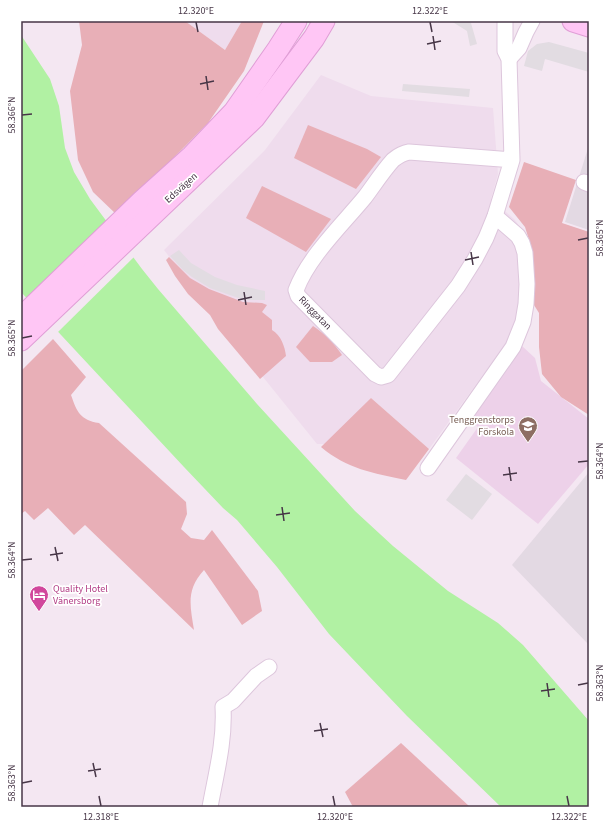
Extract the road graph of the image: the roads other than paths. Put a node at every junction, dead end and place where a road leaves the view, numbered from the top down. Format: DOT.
graph roads {
  1 [pos="296,21"];
  2 [pos="324,21"];
  3 [pos="505,21"];
  4 [pos="532,21"];
  5 [pos="573,21"];
  6 [pos="589,26"];
  7 [pos="509,59"];
  8 [pos="512,160"];
  9 [pos="147,207"];
  10 [pos="495,216"];
  11 [pos="22,332"];
  12 [pos="428,468"];
  13 [pos="269,667"];
  14 [pos="210,807"];
  1 -- 9 [label="main road, Edsvägen"];
  2 -- 9 [label="main road, Edsvägen"];
  3 -- 7 [label="street, Ringgatan"];
  4 -- 7 [label="street"];
  5 -- 6 [label="main road"];
  7 -- 8 [label="street, Ringgatan"];
  8 -- 10 [label="street, Ringgatan"];
  8 -- 10 [label="street, Ringgatan"];
  9 -- 11 [label="main road, Edsvägen"];
  10 -- 12 [label="street"];
  13 -- 14 [label="street"];
}
